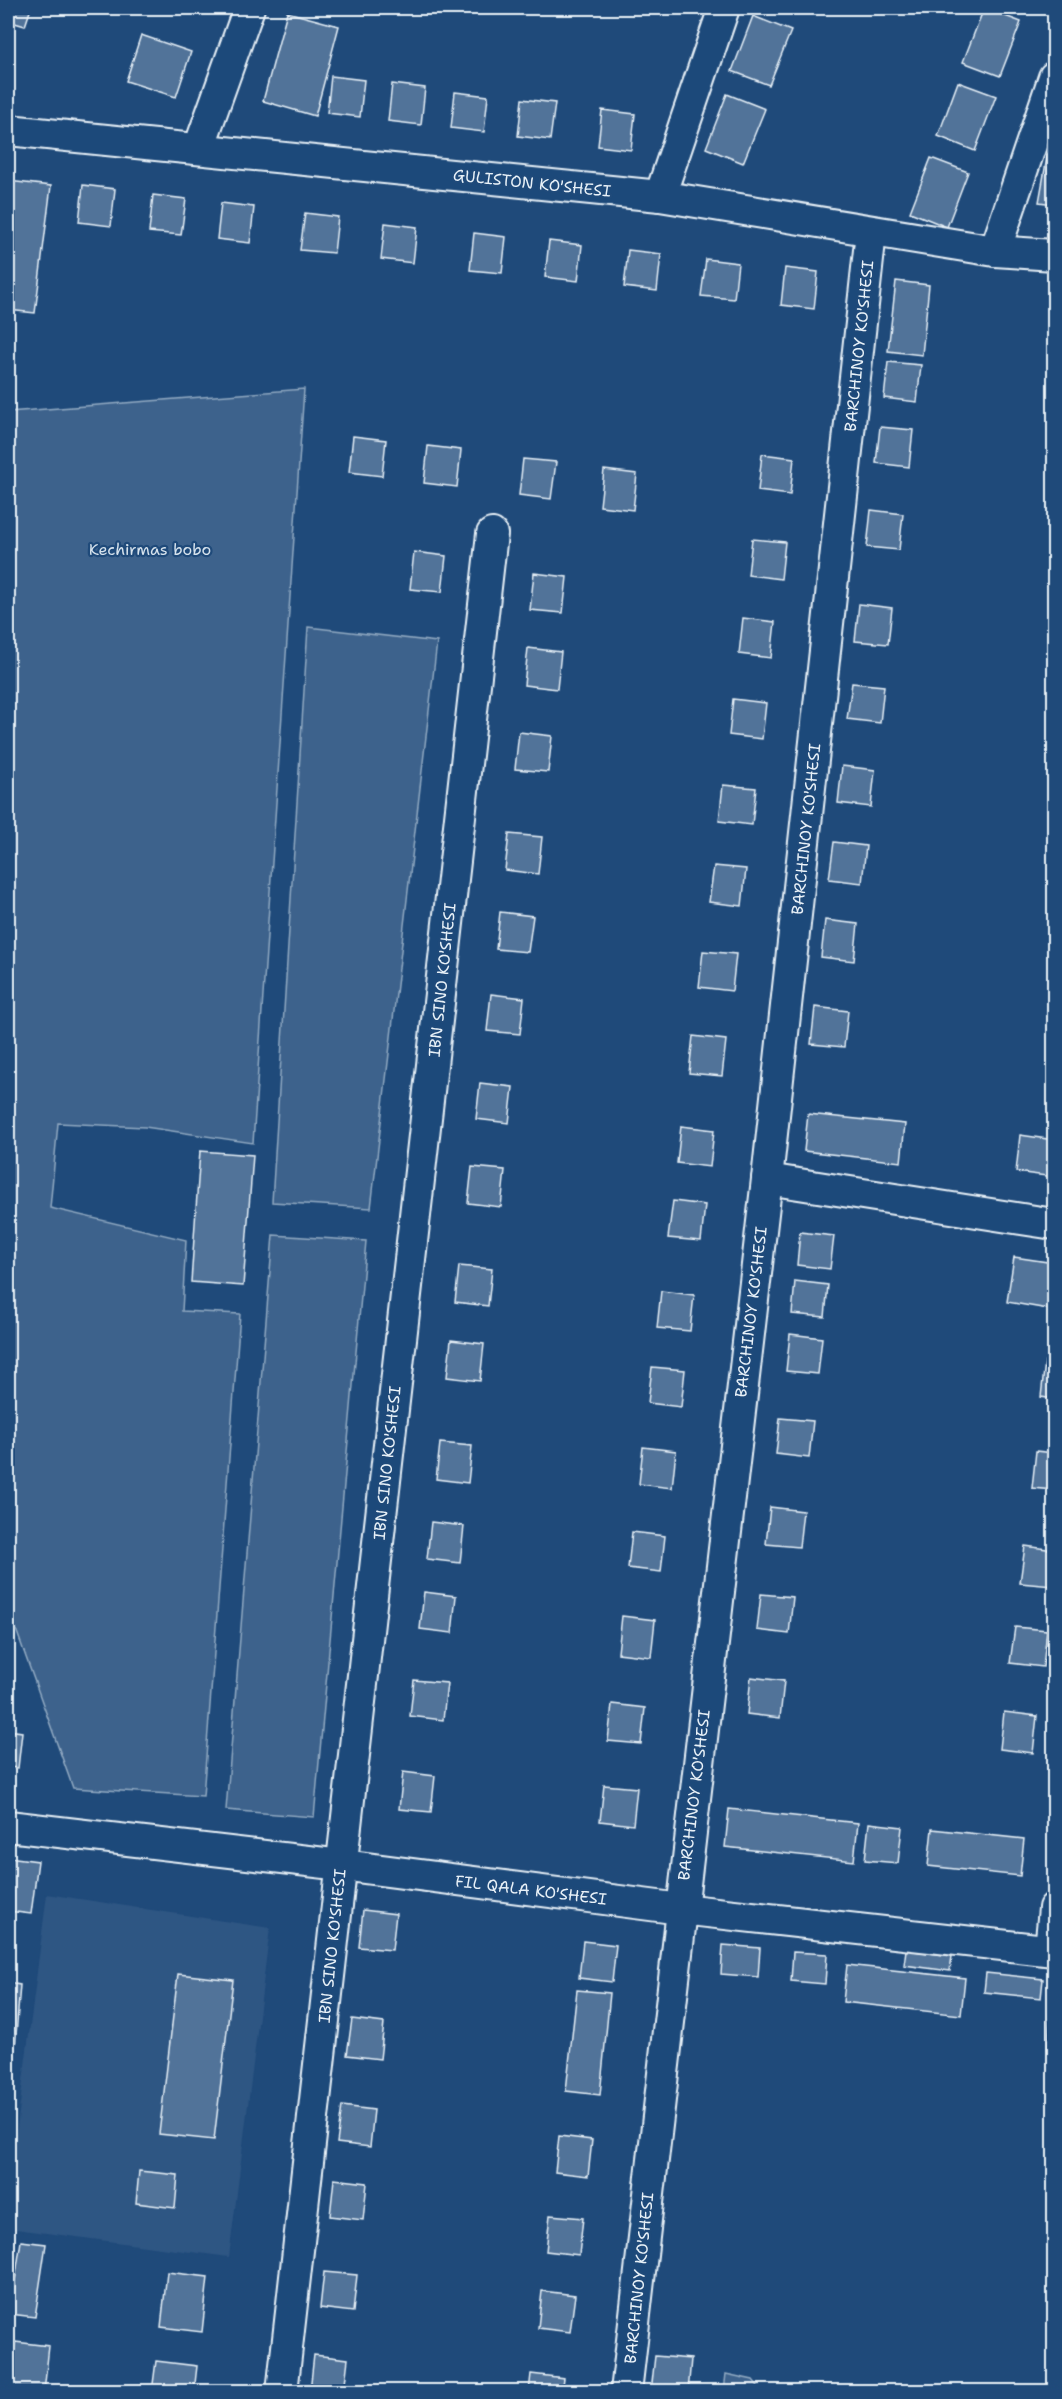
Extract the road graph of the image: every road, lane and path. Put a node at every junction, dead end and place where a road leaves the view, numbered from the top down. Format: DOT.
graph roads {
  1 [pos="249,8"];
  2 [pos="724,8"];
  3 [pos="1054,76"];
  4 [pos="8,129"];
  5 [pos="199,148"];
  6 [pos="660,196"];
  7 [pos="871,232"];
  8 [pos="995,251"];
  9 [pos="1054,255"];
  10 [pos="492,534"];
  11 [pos="767,1179"];
  12 [pos="1054,1224"];
  13 [pos="8,1826"];
  14 [pos="342,1865"];
  15 [pos="1054,1908"];
  16 [pos="681,1909"];
  17 [pos="1052,1950"];
  18 [pos="282,2391"];
  19 [pos="626,2391"];
  1 -- 5 [label="street"];
  2 -- 6 [label="street"];
  3 -- 8 [label="street"];
  4 -- 5 [label="street, GULISTON KO'SHESI"];
  5 -- 6 [label="street, GULISTON KO'SHESI"];
  6 -- 7 [label="street, GULISTON KO'SHESI"];
  7 -- 8 [label="street, GULISTON KO'SHESI"];
  7 -- 11 [label="street, BARCHINOY KO'SHESI"];
  8 -- 9 [label="street, GULISTON KO'SHESI"];
  10 -- 14 [label="street, IBN SINO KO'SHESI"];
  11 -- 12 [label="street"];
  11 -- 16 [label="street, BARCHINOY KO'SHESI"];
  13 -- 14 [label="street, FIL QALA KO'SHESI"];
  14 -- 16 [label="street, FIL QALA KO'SHESI"];
  14 -- 18 [label="street, IBN SINO KO'SHESI"];
  15 -- 17 [label="street"];
  16 -- 17 [label="street, FIL QALA KO'SHESI"];
  16 -- 19 [label="street, BARCHINOY KO'SHESI"];
}
